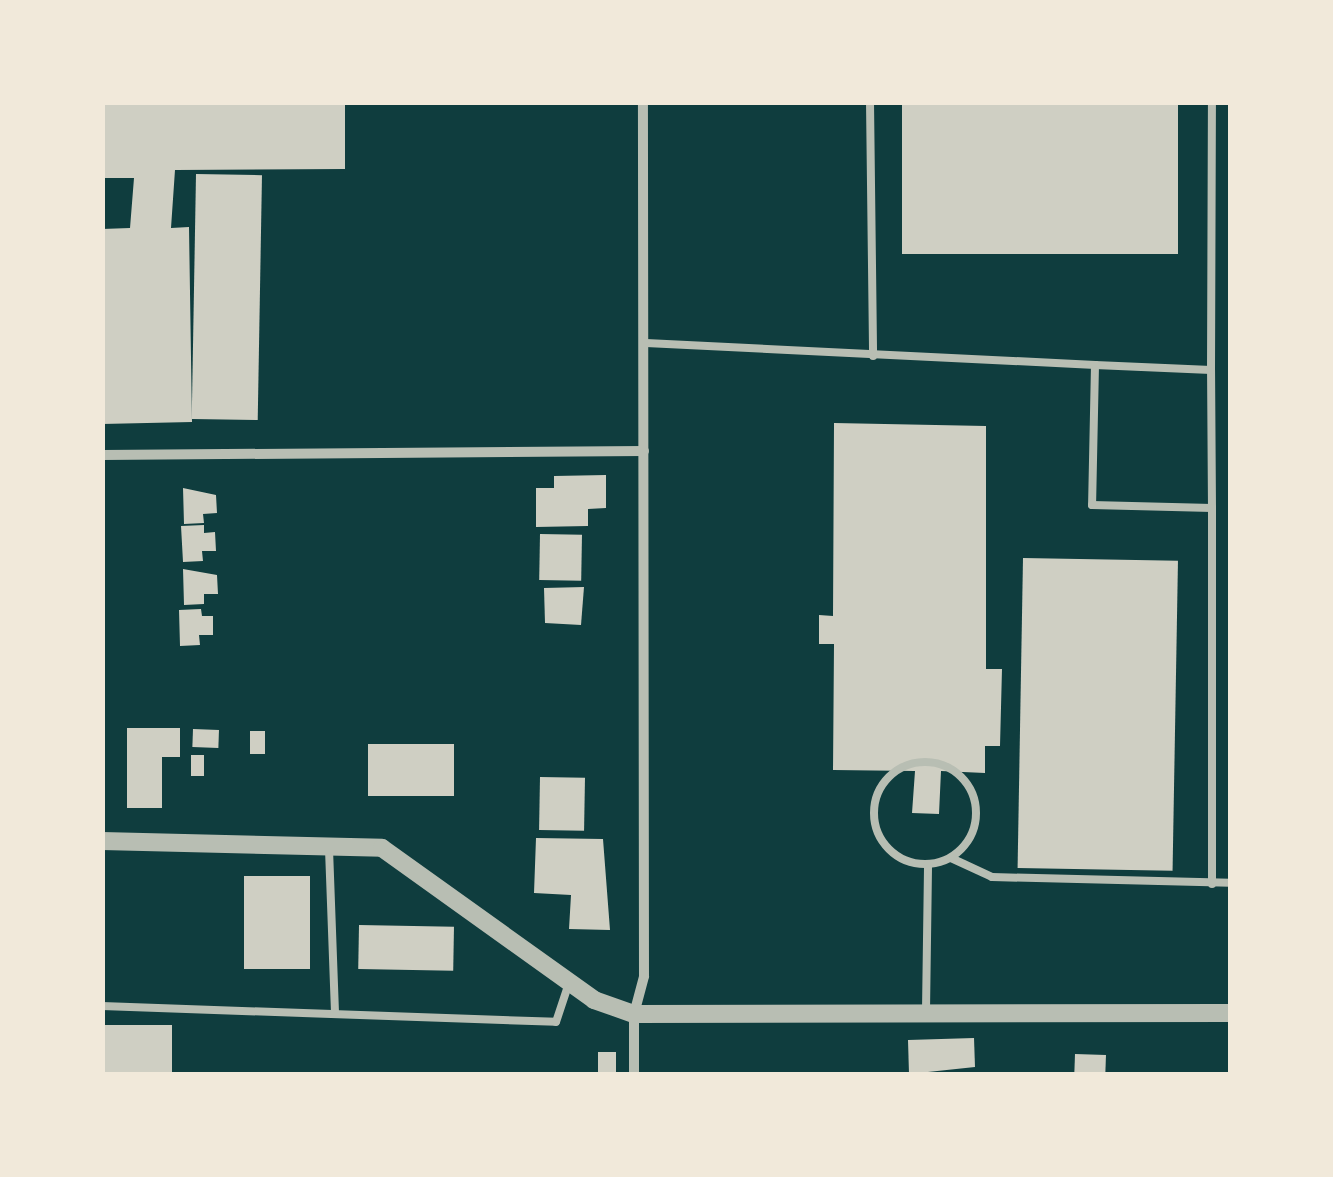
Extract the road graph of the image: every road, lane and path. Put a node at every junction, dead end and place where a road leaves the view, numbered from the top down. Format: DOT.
graph roads {
  1 [pos="643,102"];
  2 [pos="870,102"];
  3 [pos="1212,102"];
  4 [pos="646,343"];
  5 [pos="872,356"];
  6 [pos="1096,365"];
  7 [pos="1212,370"];
  8 [pos="644,451"];
  9 [pos="102,455"];
  10 [pos="1212,508"];
  11 [pos="102,840"];
  12 [pos="329,843"];
  13 [pos="951,858"];
  14 [pos="928,864"];
  15 [pos="1212,884"];
  16 [pos="1230,884"];
  17 [pos="569,983"];
  18 [pos="102,1006"];
  19 [pos="926,1011"];
  20 [pos="1230,1013"];
  21 [pos="334,1014"];
  22 [pos="634,1014"];
  23 [pos="634,1074"];
  1 -- 4 [label="street"];
  2 -- 5 [label="lane"];
  3 -- 7 [label="lane"];
  4 -- 5 [label="lane"];
  4 -- 8 [label="street"];
  5 -- 6 [label="lane"];
  6 -- 7 [label="lane"];
  6 -- 10 [label="lane"];
  7 -- 10 [label="lane"];
  8 -- 9 [label="street"];
  8 -- 22 [label="street"];
  10 -- 15 [label="lane"];
  11 -- 12 [label="street"];
  12 -- 17 [label="street"];
  12 -- 21 [label="lane"];
  13 -- 14 [label="lane"];
  13 -- 14 [label="lane"];
  13 -- 15 [label="lane"];
  14 -- 19 [label="lane"];
  15 -- 16 [label="lane"];
  17 -- 21 [label="lane"];
  17 -- 22 [label="street"];
  18 -- 21 [label="lane"];
  19 -- 20 [label="street"];
  19 -- 22 [label="street"];
  22 -- 23 [label="street"];
}
